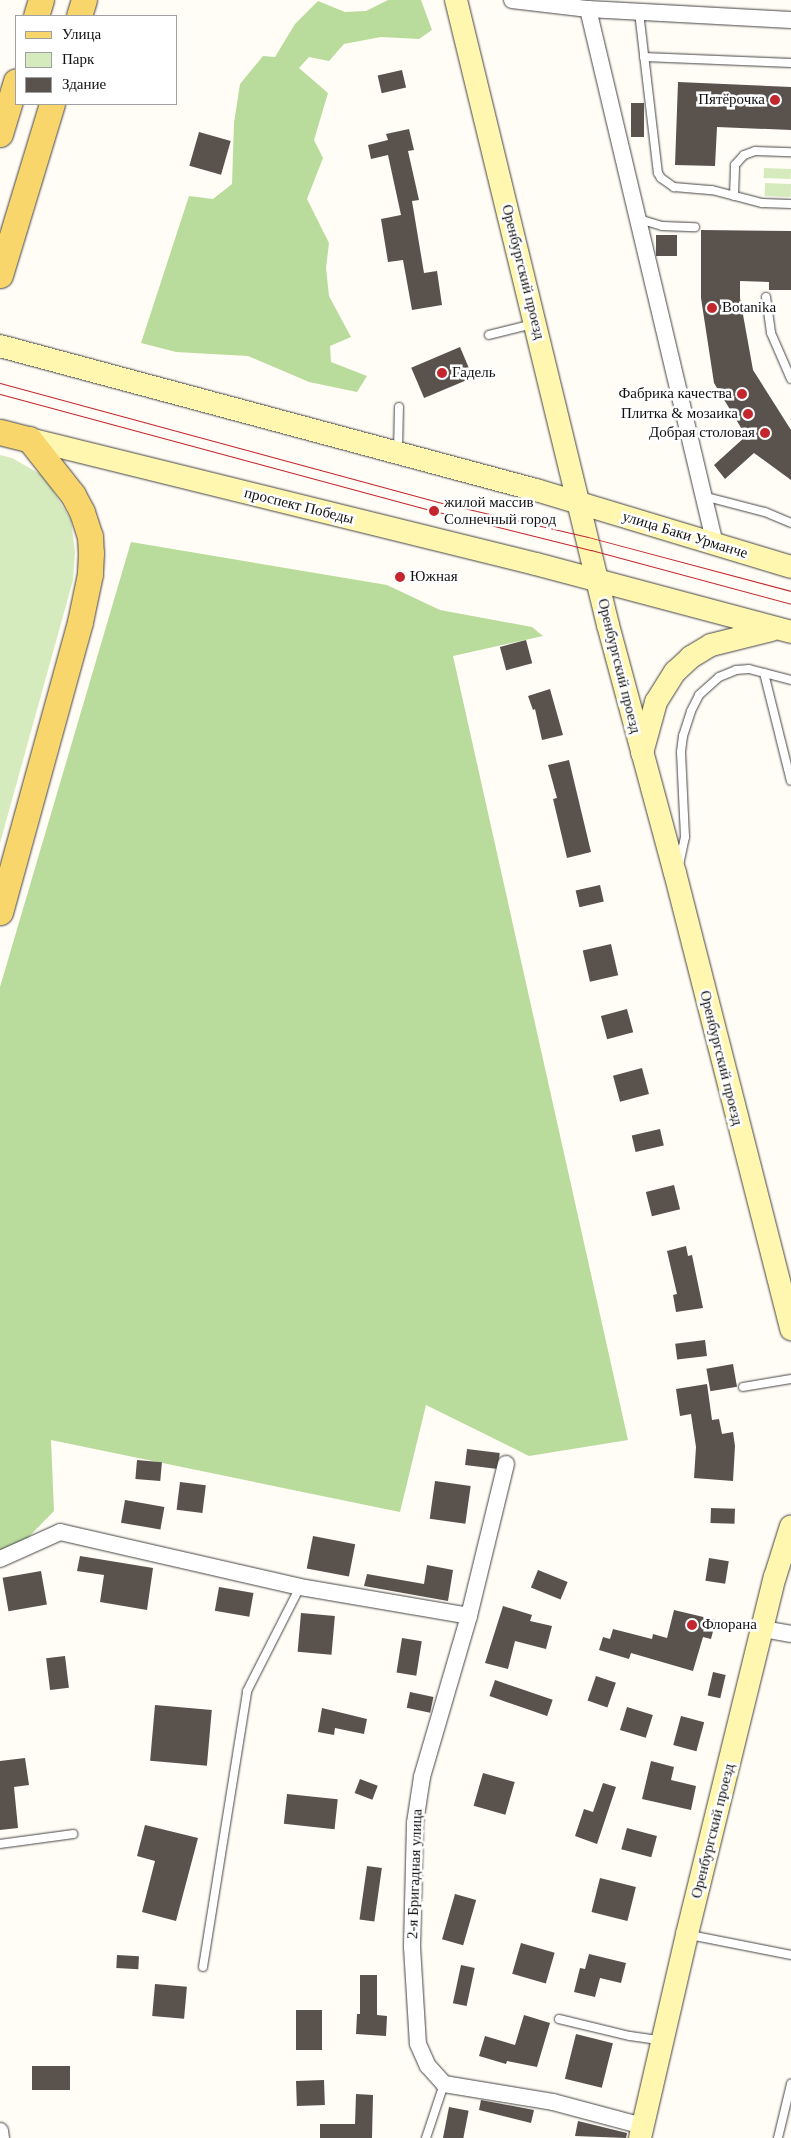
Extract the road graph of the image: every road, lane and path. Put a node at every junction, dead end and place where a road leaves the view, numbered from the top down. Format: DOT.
graph roads {
  1 [pos="41,0"];
  2 [pos="84,0"];
  3 [pos="456,0"];
  4 [pos="512,0"];
  5 [pos="588,9"];
  6 [pos="639,12"];
  7 [pos="36,15"];
  8 [pos="79,15"];
  9 [pos="791,20"];
  10 [pos="644,57"];
  11 [pos="791,63"];
  12 [pos="15,85"];
  13 [pos="52,105"];
  14 [pos="0,134"];
  15 [pos="791,152"];
  16 [pos="734,196"];
  17 [pos="791,204"];
  18 [pos="637,218"];
  19 [pos="695,228"];
  20 [pos="0,275"];
  21 [pos="766,297"];
  22 [pos="536,323"];
  23 [pos="489,335"];
  24 [pos="0,346"];
  25 [pos="791,379"];
  26 [pos="399,407"];
  27 [pos="0,432"];
  28 [pos="29,439"];
  29 [pos="398,454"];
  30 [pos="703,496"];
  31 [pos="580,503"];
  32 [pos="791,523"];
  33 [pos="715,544"];
  34 [pos="791,567"];
  35 [pos="598,582"];
  36 [pos="783,630"];
  37 [pos="764,672"];
  38 [pos="791,680"];
  39 [pos="642,754"];
  40 [pos="791,781"];
  41 [pos="675,873"];
  42 [pos="0,912"];
  43 [pos="791,1329"];
  44 [pos="791,1379"];
  45 [pos="743,1387"];
  46 [pos="506,1464"];
  47 [pos="791,1526"];
  48 [pos="0,1559"];
  49 [pos="300,1587"];
  50 [pos="469,1616"];
  51 [pos="763,1629"];
  52 [pos="791,1634"];
  53 [pos="73,1834"];
  54 [pos="0,1844"];
  55 [pos="687,1934"];
  56 [pos="791,1955"];
  57 [pos="203,1967"];
  58 [pos="559,2019"];
  59 [pos="664,2041"];
  60 [pos="444,2084"];
  61 [pos="791,2084"];
  62 [pos="0,2131"];
  63 [pos="642,2132"];
  64 [pos="1,2138"];
  65 [pos="426,2138"];
  66 [pos="778,2138"];
  1 -- 7 [label="main road"];
  2 -- 8 [label="main road"];
  3 -- 22 [label="main road, Оренбургский проезд"];
  4 -- 5 [label="street"];
  5 -- 6 [label="street"];
  5 -- 18 [label="street"];
  6 -- 9 [label="street"];
  6 -- 10 [label="lane"];
  10 -- 11 [label="lane"];
  10 -- 16 [label="lane"];
  12 -- 14 [label="main road"];
  13 -- 20 [label="main road"];
  15 -- 16 [label="lane"];
  16 -- 17 [label="lane"];
  18 -- 19 [label="lane"];
  18 -- 30 [label="street"];
  21 -- 25 [label="lane"];
  22 -- 23 [label="lane"];
  22 -- 31 [label="main road, Оренбургский проезд"];
  24 -- 29 [label="main road"];
  26 -- 29 [label="lane"];
  27 -- 28 [label="main road, проспект Победы"];
  28 -- 35 [label="main road, проспект Победы"];
  28 -- 42 [label="main road"];
  29 -- 31 [label="main road"];
  30 -- 32 [label="lane"];
  30 -- 33 [label="street"];
  31 -- 33 [label="main road, улица Баки Урманче"];
  31 -- 35 [label="main road, Оренбургский проезд"];
  33 -- 34 [label="main road, улица Баки Урманче"];
  35 -- 36 [label="main road"];
  35 -- 39 [label="main road, Оренбургский проезд"];
  36 -- 39 [label="main road"];
  37 -- 38 [label="lane"];
  37 -- 40 [label="lane"];
  37 -- 41 [label="lane"];
  39 -- 41 [label="main road, Оренбургский проезд"];
  41 -- 43 [label="main road, Оренбургский проезд"];
  44 -- 45 [label="lane"];
  46 -- 50 [label="street, 2-я Бригадная улица"];
  47 -- 51 [label="main road, Оренбургский проезд"];
  48 -- 49 [label="street"];
  49 -- 50 [label="street"];
  49 -- 57 [label="lane"];
  50 -- 60 [label="street, 2-я Бригадная улица"];
  51 -- 52 [label="street"];
  51 -- 55 [label="main road, Оренбургский проезд"];
  53 -- 54 [label="lane"];
  55 -- 56 [label="lane"];
  55 -- 59 [label="main road, Оренбургский проезд"];
  58 -- 59 [label="lane"];
  59 -- 63 [label="main road, Оренбургский проезд"];
  60 -- 63 [label="street"];
  60 -- 65 [label="lane"];
  61 -- 66 [label="lane"];
  62 -- 64 [label="street"];
}
